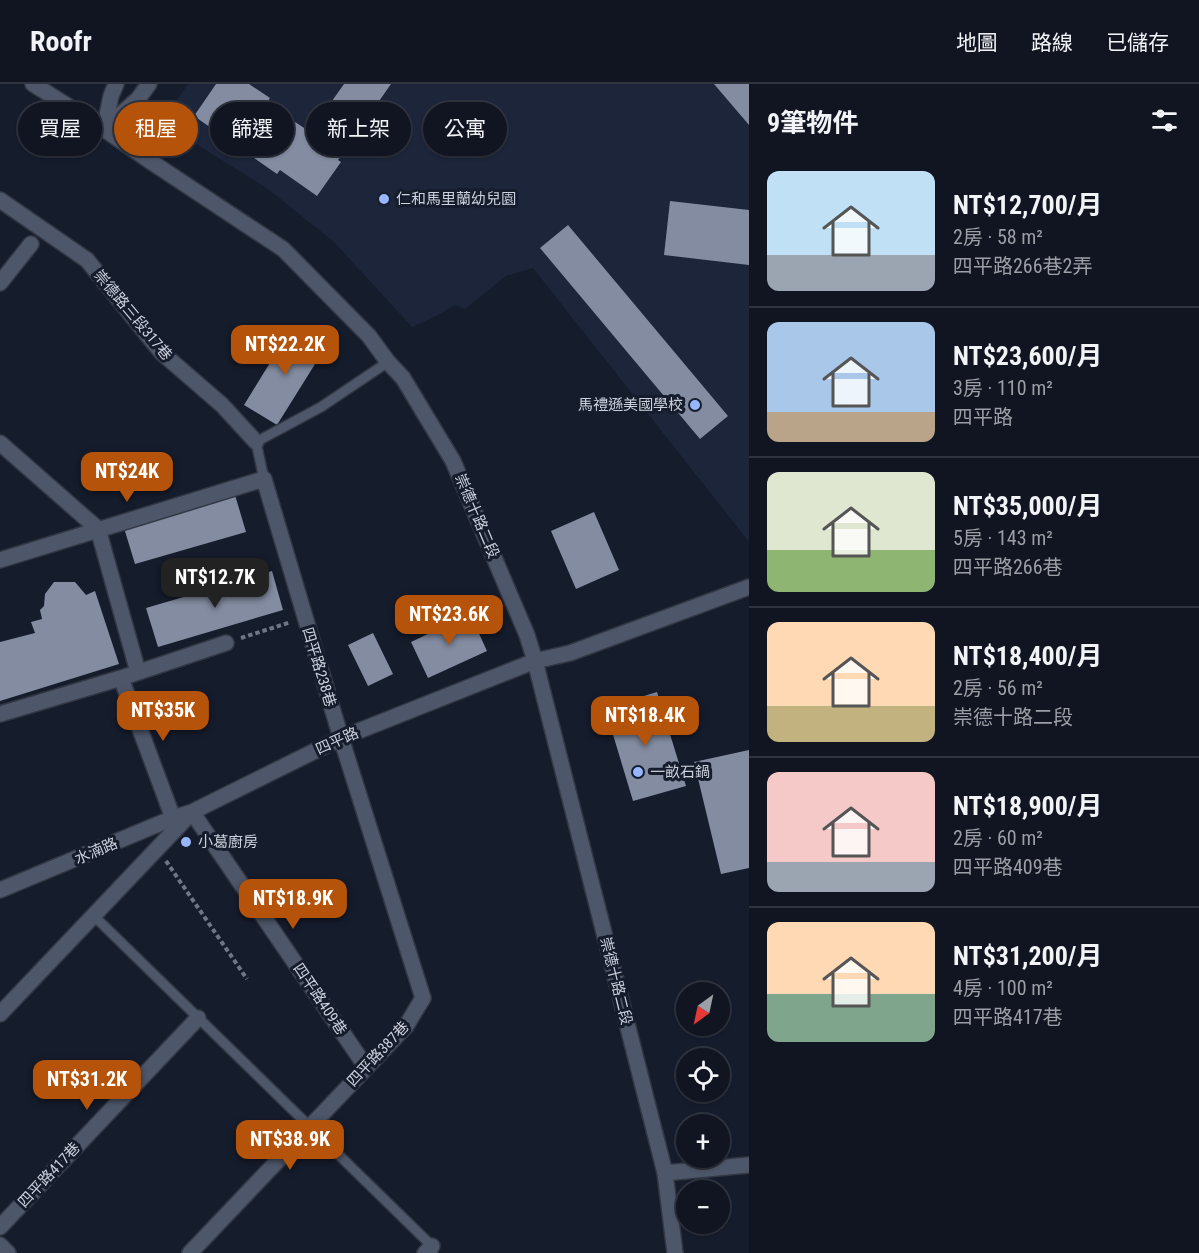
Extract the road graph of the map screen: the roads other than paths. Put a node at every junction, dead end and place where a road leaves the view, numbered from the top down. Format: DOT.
graph roads {
  1 [pos="33,84"];
  2 [pos="116,84"];
  3 [pos="149,84"];
  4 [pos="104,129"];
  5 [pos="0,200"];
  6 [pos="31,244"];
  7 [pos="0,283"];
  8 [pos="388,362"];
  9 [pos="256,442"];
  10 [pos="0,443"];
  11 [pos="264,479"];
  12 [pos="98,529"];
  13 [pos="0,560"];
  14 [pos="749,587"];
  15 [pos="226,643"];
  16 [pos="535,661"];
  17 [pos="138,672"];
  18 [pos="121,678"];
  19 [pos="0,714"];
  20 [pos="341,738"];
  21 [pos="192,812"];
  22 [pos="173,818"];
  23 [pos="0,890"];
  24 [pos="93,915"];
  25 [pos="0,1014"];
  26 [pos="198,1018"];
  27 [pos="366,1067"];
  28 [pos="309,1127"];
  29 [pos="749,1165"];
  30 [pos="664,1173"];
  31 [pos="0,1227"];
  32 [pos="0,1245"];
  33 [pos="430,1251"];
  34 [pos="8,1253"];
  35 [pos="190,1253"];
  36 [pos="675,1253"];
  1 -- 4 [label="street, 崇德十路二段"];
  2 -- 4 [label="street"];
  3 -- 4 [label="street"];
  4 -- 8 [label="street, 崇德十路二段"];
  5 -- 9 [label="street, 崇德路三段317巷"];
  6 -- 7 [label="street"];
  8 -- 9 [label="lane"];
  8 -- 16 [label="street, 崇德十路二段"];
  9 -- 11 [label="lane"];
  10 -- 12 [label="street"];
  11 -- 12 [label="street"];
  11 -- 20 [label="street, 四平路238巷"];
  12 -- 13 [label="street"];
  12 -- 17 [label="street"];
  14 -- 16 [label="street, 四平路"];
  15 -- 17 [label="street"];
  16 -- 20 [label="street, 四平路"];
  16 -- 30 [label="street, 崇德十路二段"];
  17 -- 18 [label="street"];
  18 -- 19 [label="street"];
  18 -- 22 [label="street"];
  20 -- 21 [label="street, 四平路"];
  20 -- 27 [label="street, 四平路387巷"];
  21 -- 22 [label="street, 水湳路"];
  21 -- 24 [label="street, 四平路"];
  21 -- 27 [label="street, 四平路409巷"];
  22 -- 23 [label="street, 水湳路"];
  24 -- 25 [label="street, 四平路"];
  24 -- 26 [label="lane"];
  26 -- 28 [label="lane"];
  26 -- 31 [label="street, 四平路417巷"];
  27 -- 28 [label="street, 四平路387巷"];
  28 -- 33 [label="lane"];
  28 -- 35 [label="street, 四平路387巷"];
  29 -- 30 [label="street"];
  30 -- 36 [label="street, 崇德十路二段"];
  32 -- 34 [label="street"];
}
